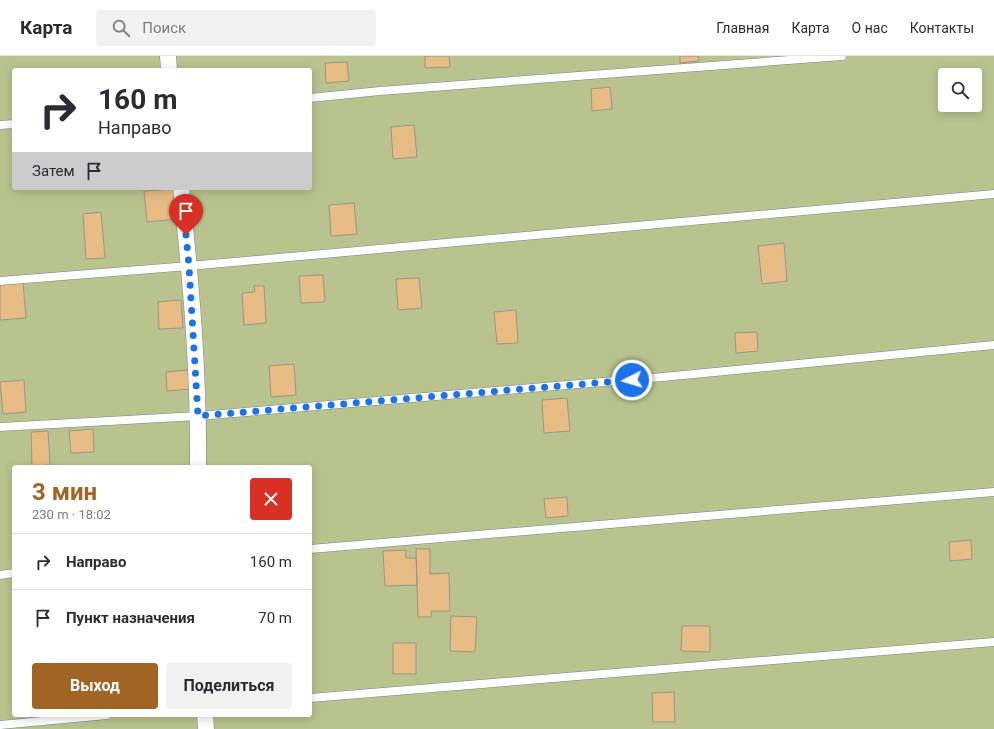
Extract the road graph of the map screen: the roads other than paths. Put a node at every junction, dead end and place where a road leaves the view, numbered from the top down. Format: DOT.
graph roads {
  1 [pos="168,56"];
  2 [pos="842,56"];
  3 [pos="169,68"];
  4 [pos="312,98"];
  5 [pos="12,124"];
  6 [pos="0,125"];
  7 [pos="181,190"];
  8 [pos="994,194"];
  9 [pos="189,266"];
  10 [pos="0,281"];
  11 [pos="994,345"];
  12 [pos="198,416"];
  13 [pos="0,427"];
  14 [pos="198,465"];
  15 [pos="994,492"];
  16 [pos="312,549"];
  17 [pos="12,573"];
  18 [pos="0,575"];
  19 [pos="994,642"];
  20 [pos="312,698"];
  21 [pos="86,717"];
  22 [pos="205,717"];
  23 [pos="0,725"];
  24 [pos="206,729"];
  1 -- 3 [label="street"];
  2 -- 4 [label="lane"];
  5 -- 6 [label="lane"];
  7 -- 9 [label="street"];
  8 -- 9 [label="lane"];
  9 -- 10 [label="lane"];
  9 -- 12 [label="street"];
  11 -- 12 [label="lane"];
  12 -- 13 [label="lane"];
  12 -- 14 [label="street"];
  15 -- 16 [label="lane"];
  17 -- 18 [label="lane"];
  19 -- 20 [label="lane"];
  21 -- 23 [label="lane"];
  22 -- 24 [label="street"];
}
